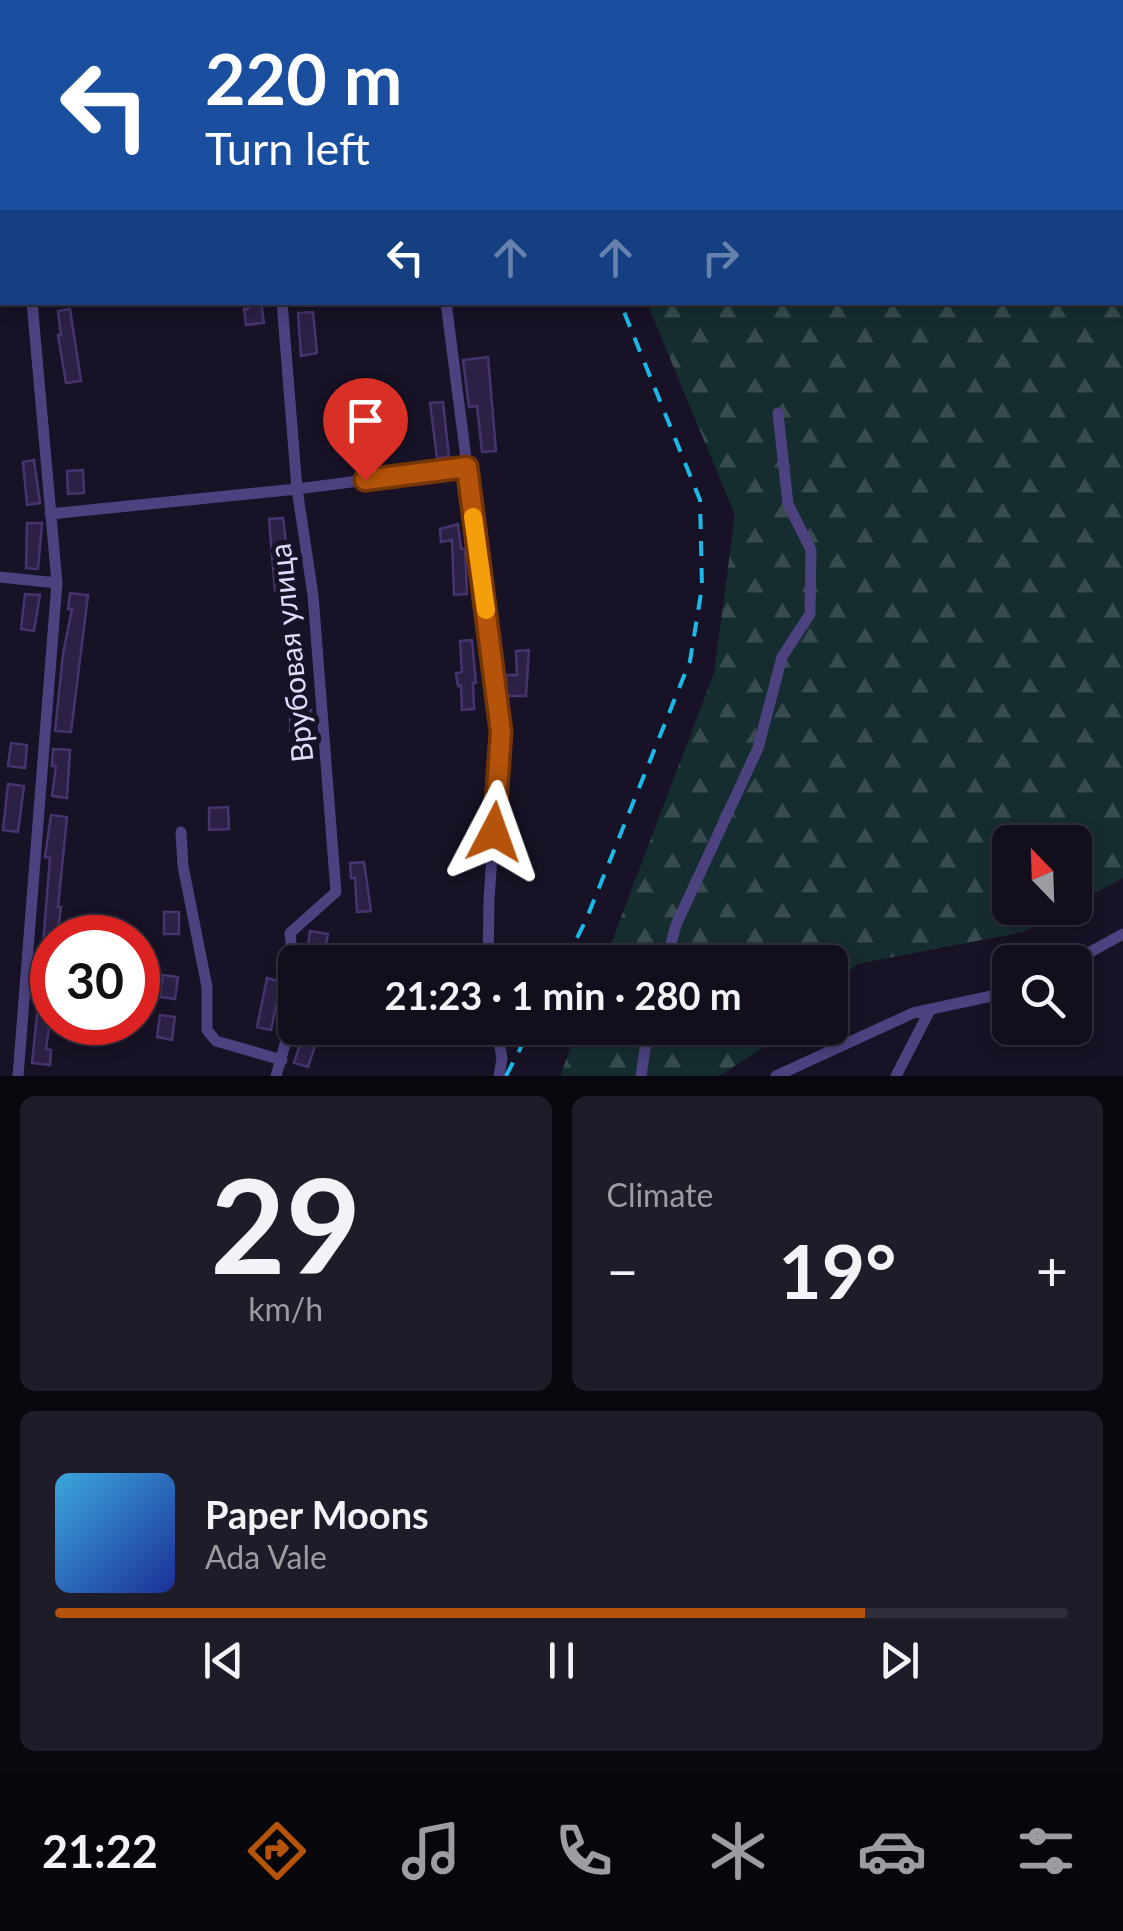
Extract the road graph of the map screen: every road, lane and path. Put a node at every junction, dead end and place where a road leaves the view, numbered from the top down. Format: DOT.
graph roads {
  1 [pos="32,305"];
  2 [pos="282,305"];
  3 [pos="446,305"];
  4 [pos="778,414"];
  5 [pos="467,467"];
  6 [pos="297,489"];
  7 [pos="50,514"];
  8 [pos="0,577"];
  9 [pos="57,583"];
  10 [pos="181,832"];
  11 [pos="1123,934"];
  12 [pos="291,945"];
  13 [pos="488,945"];
  14 [pos="670,945"];
  15 [pos="1092,951"];
  16 [pos="992,996"];
  17 [pos="930,1010"];
  18 [pos="286,1045"];
  19 [pos="499,1045"];
  20 [pos="646,1045"];
  21 [pos="282,1060"];
  22 [pos="18,1076"];
  23 [pos="276,1076"];
  24 [pos="500,1076"];
  25 [pos="641,1076"];
  26 [pos="776,1076"];
  27 [pos="896,1076"];
  1 -- 7 [label="street"];
  2 -- 6 [label="street, Врубовая улица"];
  3 -- 5 [label="street"];
  4 -- 14 [label="street"];
  5 -- 6 [label="street"];
  5 -- 13 [label="street"];
  6 -- 7 [label="street"];
  6 -- 12 [label="street, Врубовая улица"];
  7 -- 9 [label="street"];
  8 -- 9 [label="street"];
  9 -- 22 [label="street"];
  10 -- 21 [label="street"];
  11 -- 15 [label="street"];
  16 -- 17 [label="street"];
  17 -- 26 [label="street"];
  17 -- 27 [label="street"];
  18 -- 21 [label="street"];
  19 -- 24 [label="street"];
  20 -- 25 [label="street"];
  21 -- 23 [label="street"];
}
